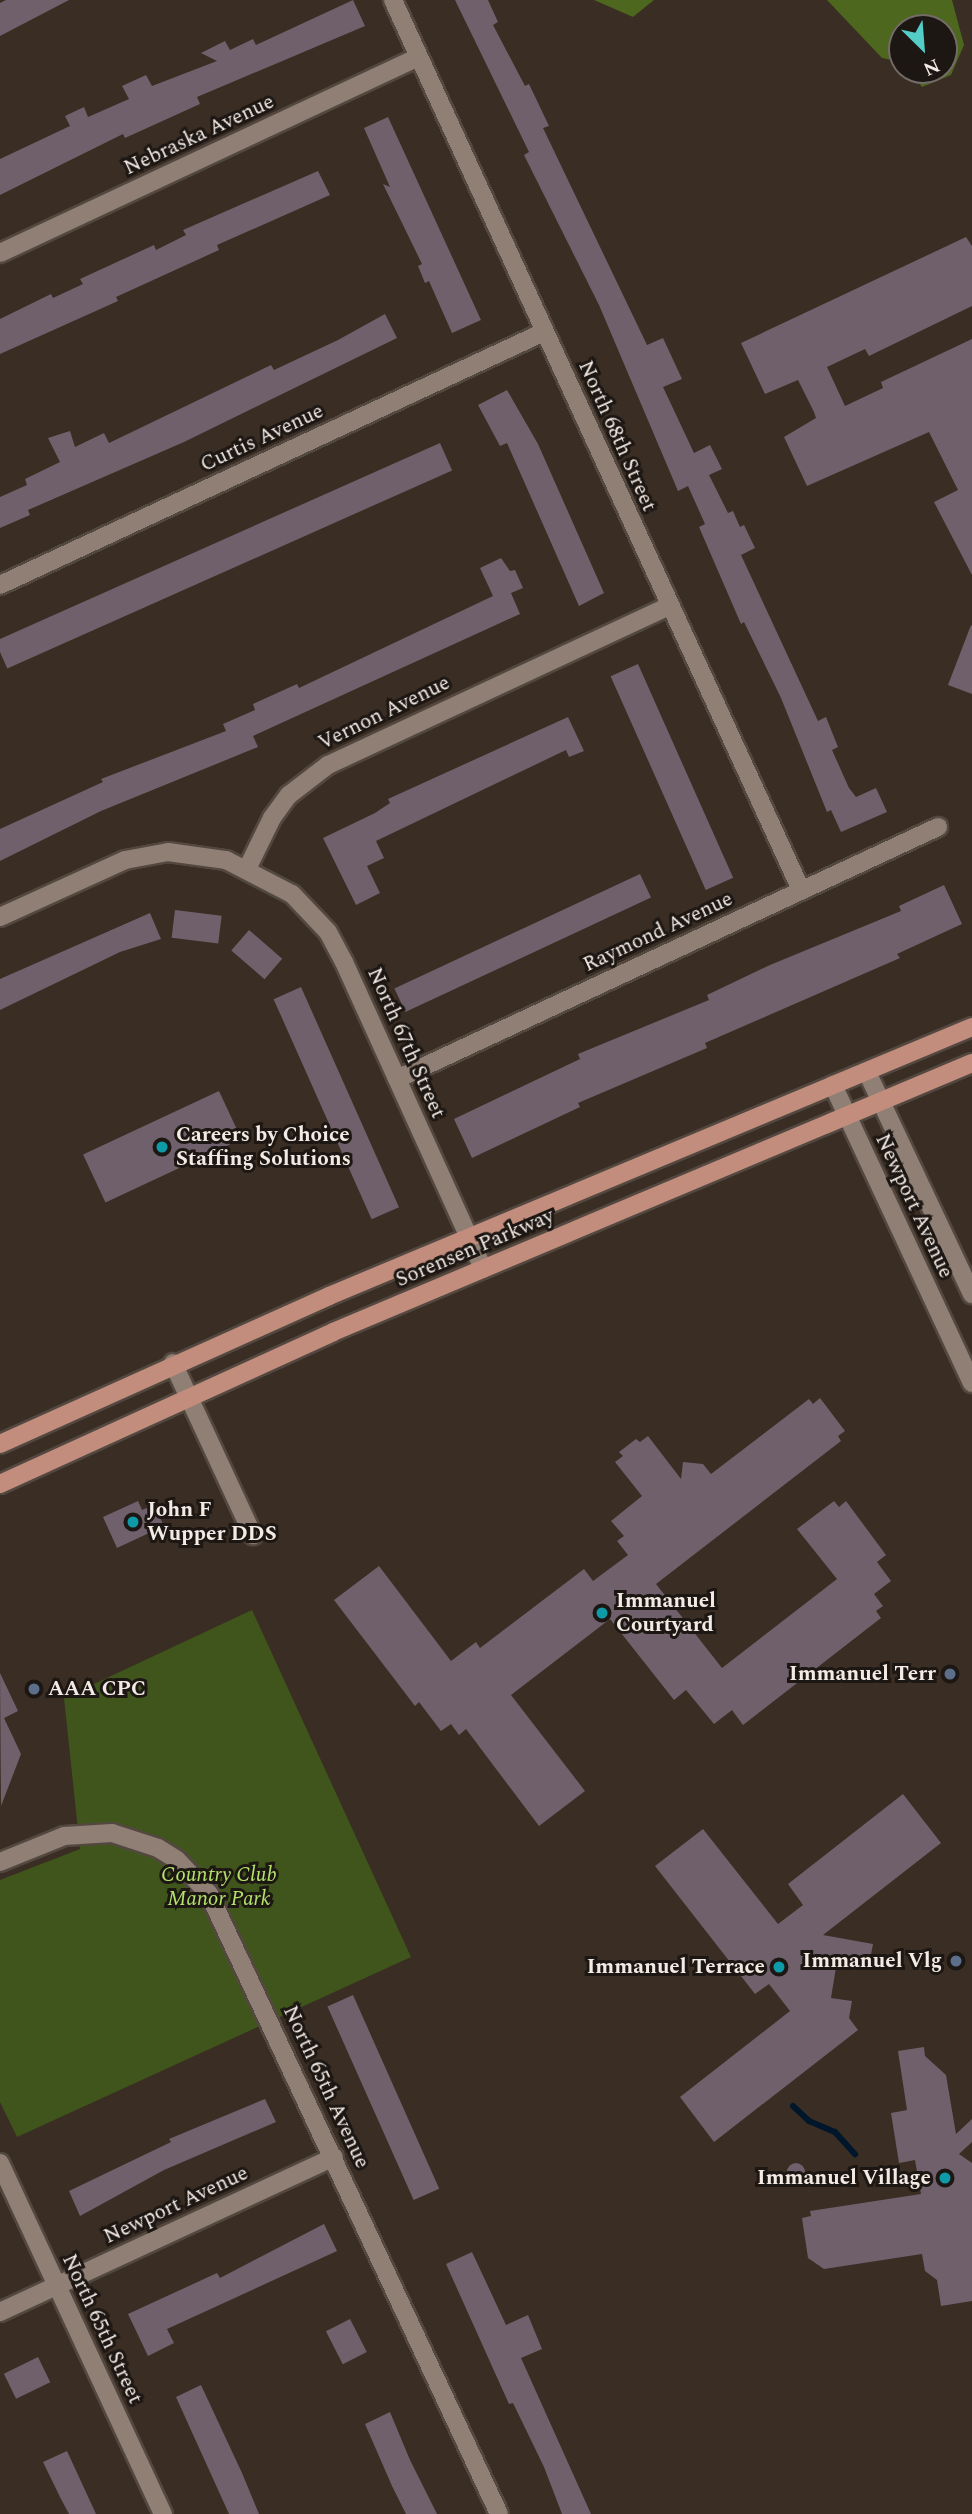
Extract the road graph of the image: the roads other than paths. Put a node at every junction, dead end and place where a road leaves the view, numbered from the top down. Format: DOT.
graph roads {
  1 [pos="393,0"];
  2 [pos="417,58"];
  3 [pos="0,253"];
  4 [pos="544,332"];
  5 [pos="0,585"];
  6 [pos="669,606"];
  7 [pos="938,827"];
  8 [pos="247,869"];
  9 [pos="801,890"];
  10 [pos="0,917"];
  11 [pos="972,1027"];
  12 [pos="972,1063"];
  13 [pos="867,1072"];
  14 [pos="397,1079"];
  15 [pos="833,1086"];
  16 [pos="881,1101"];
  17 [pos="847,1115"];
  18 [pos="469,1238"];
  19 [pos="483,1269"];
  20 [pos="972,1294"];
  21 [pos="173,1363"];
  22 [pos="972,1383"];
  23 [pos="189,1395"];
  24 [pos="0,1444"];
  25 [pos="0,1484"];
  26 [pos="253,1535"];
  27 [pos="0,1862"];
  28 [pos="334,2157"];
  29 [pos="0,2163"];
  30 [pos="57,2285"];
  31 [pos="0,2312"];
  32 [pos="163,2514"];
  33 [pos="499,2514"];
  1 -- 2 [label="street, North 68th Street"];
  2 -- 3 [label="street, Nebraska Avenue"];
  2 -- 4 [label="street, North 68th Street"];
  4 -- 5 [label="street, Curtis Avenue"];
  4 -- 6 [label="street, North 68th Street"];
  6 -- 8 [label="street, Vernon Avenue"];
  6 -- 9 [label="street, North 68th Street"];
  7 -- 9 [label="street, Raymond Avenue"];
  8 -- 10 [label="street"];
  8 -- 14 [label="street, North 67th Street"];
  9 -- 14 [label="street, Raymond Avenue"];
  11 -- 13 [label="main road, Sorensen Parkway"];
  12 -- 16 [label="main road, Sorensen Parkway"];
  13 -- 15 [label="main road, Sorensen Parkway"];
  13 -- 16 [label="street, Newport Avenue"];
  14 -- 18 [label="street, North 67th Street"];
  15 -- 17 [label="street, Newport Avenue"];
  15 -- 18 [label="main road, Sorensen Parkway"];
  16 -- 17 [label="main road, Sorensen Parkway"];
  16 -- 20 [label="street, Newport Avenue"];
  17 -- 19 [label="main road, Sorensen Parkway"];
  17 -- 22 [label="street, Newport Avenue"];
  18 -- 19 [label="street, North 67th Street"];
  18 -- 21 [label="main road, Sorensen Parkway"];
  19 -- 23 [label="main road, Sorensen Parkway"];
  21 -- 23 [label="street"];
  21 -- 24 [label="main road, Sorensen Parkway"];
  23 -- 25 [label="main road, Sorensen Parkway"];
  23 -- 26 [label="street"];
  27 -- 28 [label="street, North 65th Avenue"];
  28 -- 30 [label="street, Newport Avenue"];
  28 -- 33 [label="street, North 65th Avenue"];
  29 -- 30 [label="street, North 65th Street"];
  30 -- 31 [label="street, Newport Avenue"];
  30 -- 32 [label="street, North 65th Street"];
}
